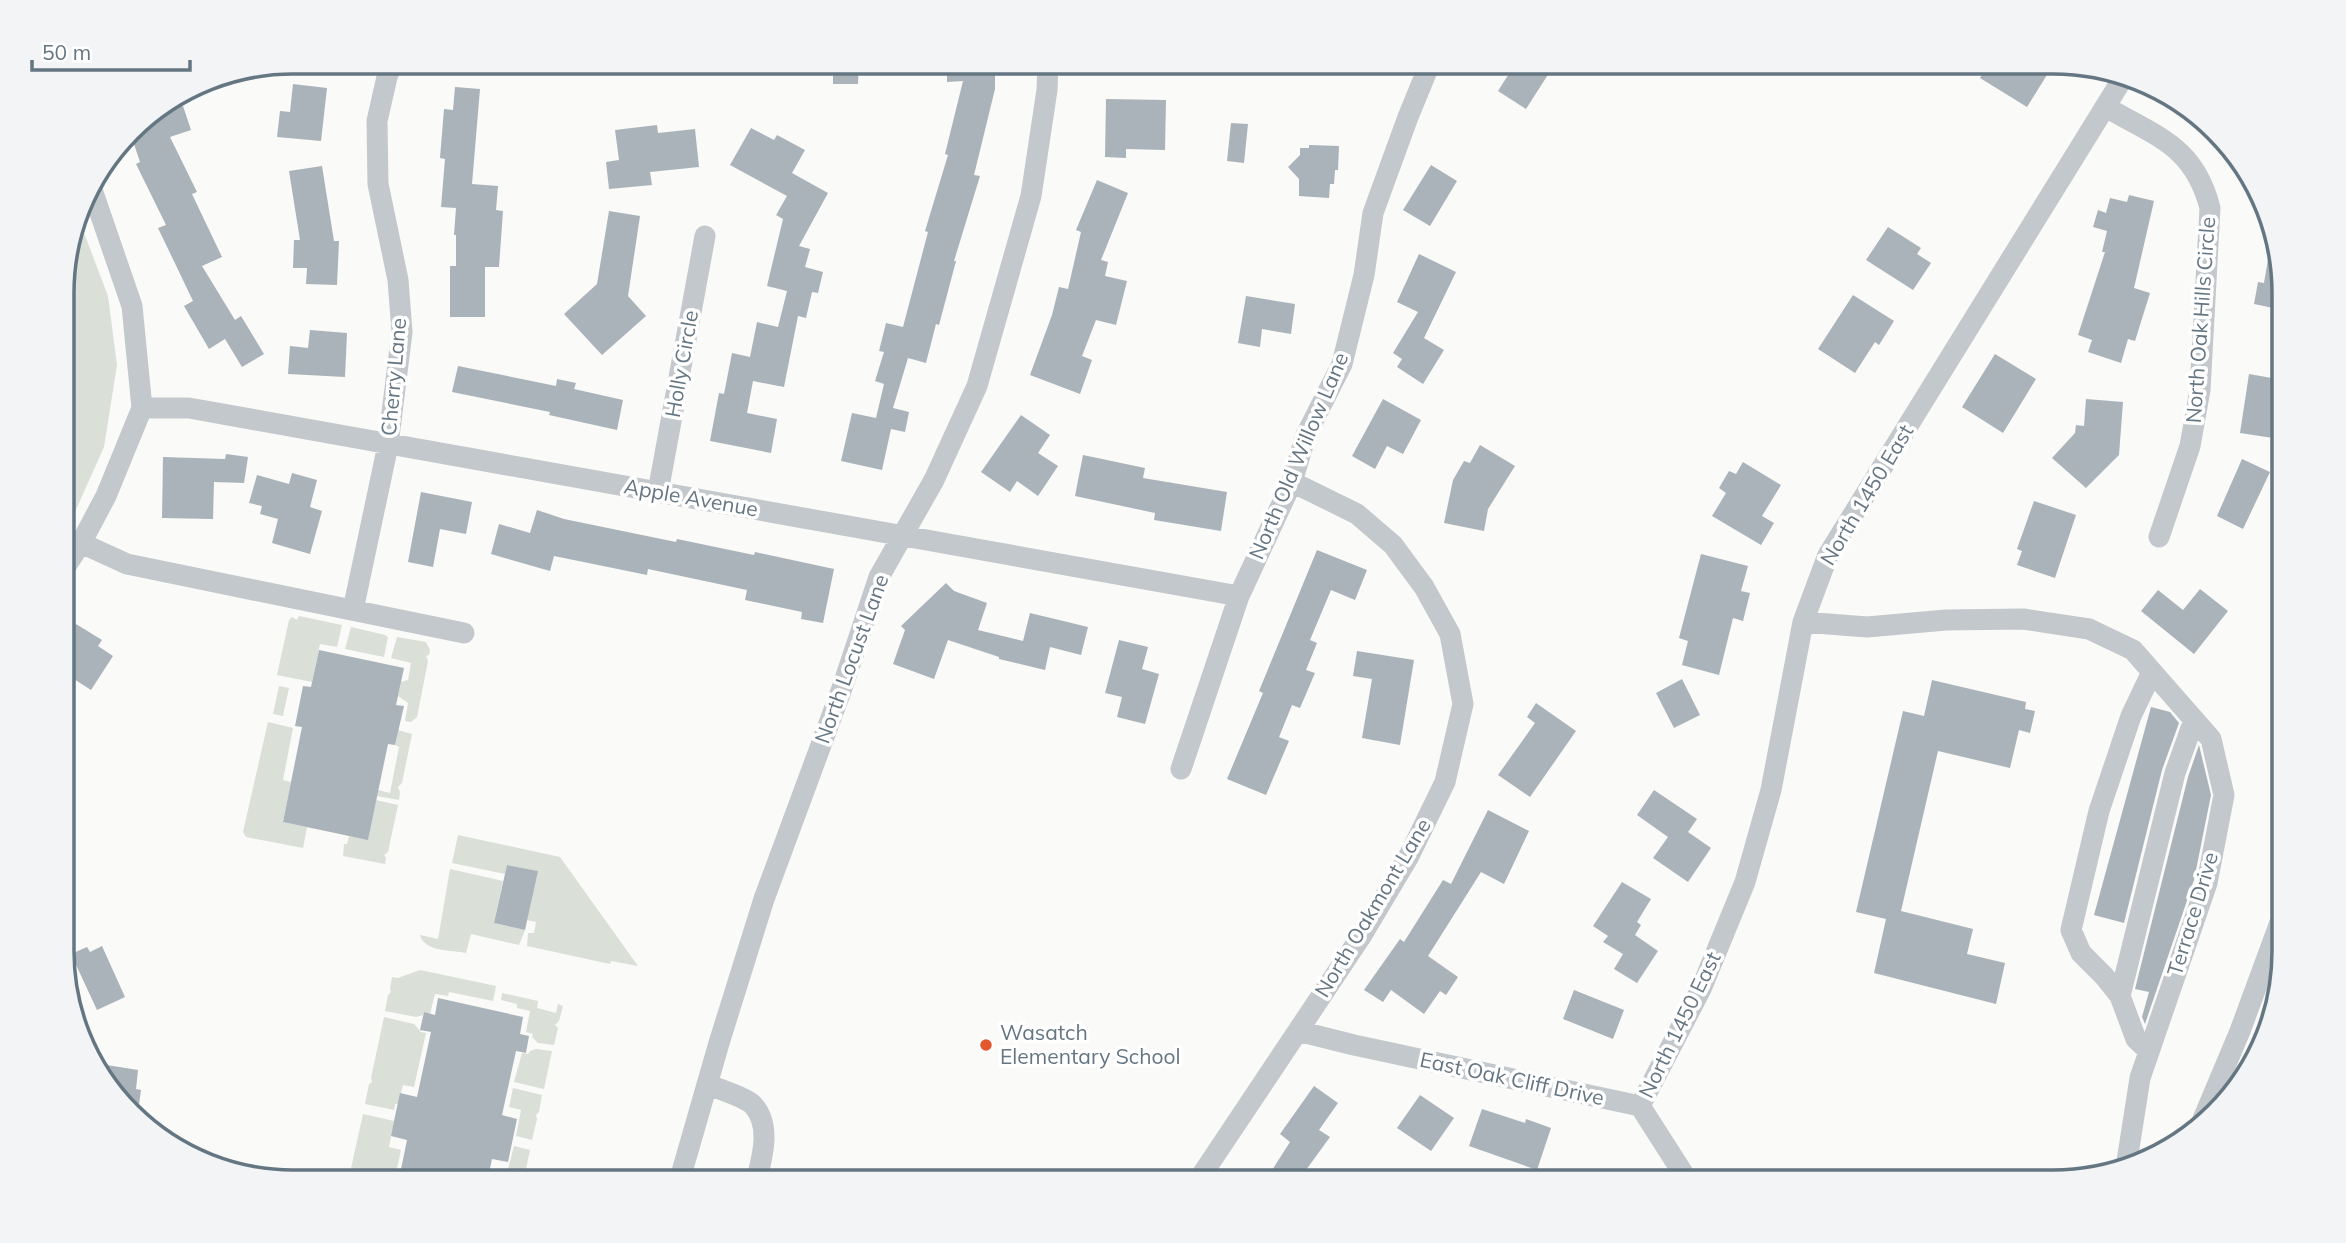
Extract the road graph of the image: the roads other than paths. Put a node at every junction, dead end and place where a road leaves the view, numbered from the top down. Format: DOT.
graph roads {
  1 [pos="388,74"];
  2 [pos="1048,74"];
  3 [pos="1426,74"];
  4 [pos="2119,84"];
  5 [pos="2106,107"];
  6 [pos="95,198"];
  7 [pos="705,236"];
  8 [pos="142,408"];
  9 [pos="387,445"];
  10 [pos="1292,482"];
  11 [pos="658,492"];
  12 [pos="902,535"];
  13 [pos="2160,537"];
  14 [pos="82,543"];
  15 [pos="74,555"];
  16 [pos="1239,596"];
  17 [pos="353,610"];
  18 [pos="1802,622"];
  19 [pos="464,633"];
  20 [pos="2152,672"];
  21 [pos="2194,720"];
  22 [pos="1181,769"];
  23 [pos="2272,944"];
  24 [pos="2120,996"];
  25 [pos="1298,1031"];
  26 [pos="2149,1051"];
  27 [pos="707,1084"];
  28 [pos="2210,1103"];
  29 [pos="1640,1105"];
  30 [pos="2128,1156"];
  31 [pos="1205,1169"];
  32 [pos="1681,1169"];
  33 [pos="682,1170"];
  34 [pos="759,1170"];
  1 -- 9 [label="street, Cherry Lane"];
  2 -- 12 [label="street, North Locust Lane"];
  3 -- 10 [label="street, North Old Willow Lane"];
  4 -- 5 [label="street, North 1450 East"];
  5 -- 13 [label="street, North Oak Hills Circle"];
  5 -- 18 [label="street, North 1450 East"];
  6 -- 8 [label="street"];
  7 -- 11 [label="street, Holly Circle"];
  8 -- 9 [label="street, Apple Avenue"];
  8 -- 14 [label="street"];
  9 -- 11 [label="street, Apple Avenue"];
  9 -- 17 [label="street, Cherry Lane"];
  10 -- 16 [label="street, North Old Willow Lane"];
  10 -- 25 [label="street, North Oakmont Lane"];
  11 -- 12 [label="street, Apple Avenue"];
  12 -- 16 [label="street, Apple Avenue"];
  12 -- 27 [label="street, North Locust Lane"];
  14 -- 15 [label="street"];
  14 -- 17 [label="street"];
  16 -- 22 [label="street, North Old Willow Lane"];
  17 -- 19 [label="street"];
  18 -- 20 [label="street, Terrace Drive"];
  18 -- 29 [label="street, North 1450 East"];
  20 -- 21 [label="street, Terrace Drive"];
  20 -- 24 [label="street"];
  21 -- 24 [label="street"];
  21 -- 26 [label="street, Terrace Drive"];
  23 -- 28 [label="street"];
  24 -- 26 [label="street"];
  25 -- 29 [label="street, East Oak Cliff Drive"];
  25 -- 31 [label="street, North Oakmont Lane"];
  26 -- 30 [label="street, Terrace Drive"];
  27 -- 33 [label="street, North Locust Lane"];
  27 -- 34 [label="street"];
  29 -- 32 [label="street"];
}
